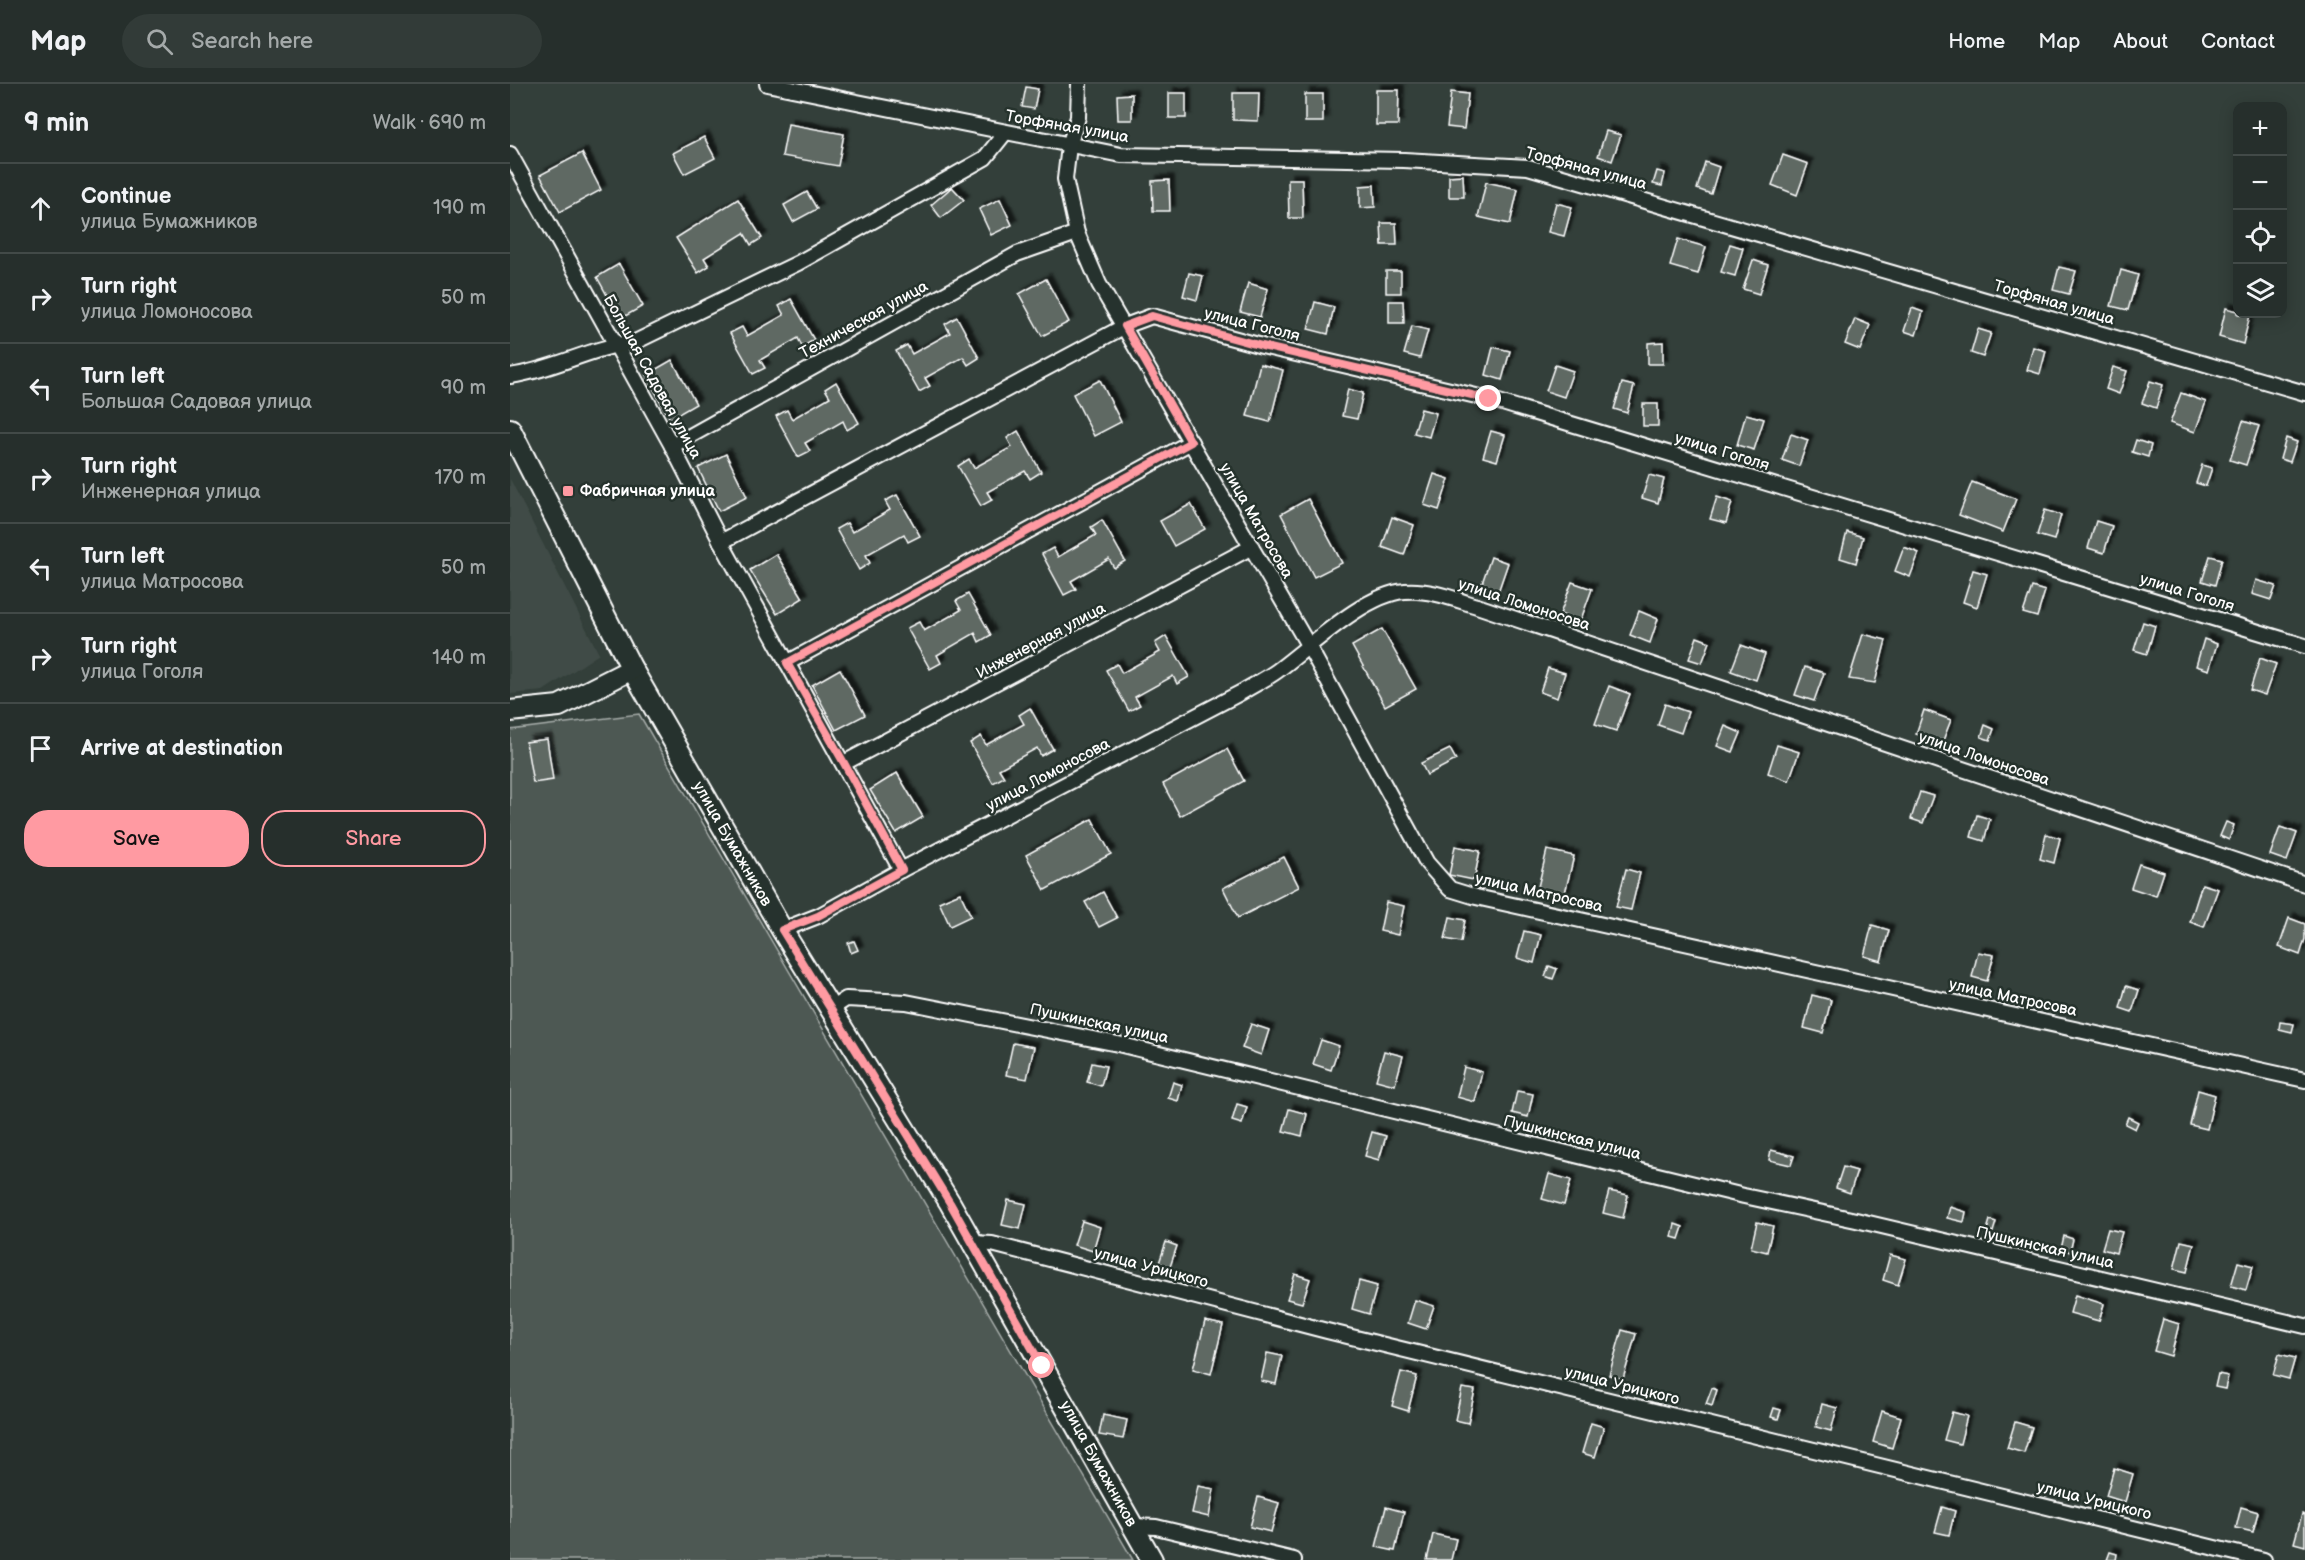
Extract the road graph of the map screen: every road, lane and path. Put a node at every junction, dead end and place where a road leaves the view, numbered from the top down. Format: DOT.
graph roads {
  1 [pos="767,84"];
  2 [pos="1079,84"];
  3 [pos="1005,133"];
  4 [pos="1069,146"];
  5 [pos="510,154"];
  6 [pos="1077,233"];
  7 [pos="1125,326"];
  8 [pos="616,344"];
  9 [pos="510,376"];
  10 [pos="2305,393"];
  11 [pos="510,429"];
  12 [pos="1191,442"];
  13 [pos="672,446"];
  14 [pos="721,542"];
  15 [pos="1252,547"];
  16 [pos="1308,645"];
  17 [pos="2305,646"];
  18 [pos="787,663"];
  19 [pos="632,669"];
  20 [pos="510,711"];
  21 [pos="844,763"];
  22 [pos="902,870"];
  23 [pos="2305,884"];
  24 [pos="782,930"];
  25 [pos="831,1009"];
  26 [pos="2305,1080"];
  27 [pos="973,1243"];
  28 [pos="2305,1326"];
  29 [pos="1133,1526"];
  30 [pos="1152,1560"];
  31 [pos="1294,1560"];
  32 [pos="2264,1560"];
  1 -- 3 [label="street, Торфяная улица"];
  2 -- 4 [label="street, улица Матросова"];
  3 -- 4 [label="street, Торфяная улица"];
  3 -- 8 [label="street"];
  4 -- 6 [label="street, улица Матросова"];
  4 -- 10 [label="street, Торфяная улица"];
  5 -- 8 [label="street, Большая Садовая улица"];
  6 -- 7 [label="street, улица Матросова"];
  6 -- 13 [label="street, Техническая улица"];
  7 -- 12 [label="street, улица Матросова"];
  7 -- 14 [label="street"];
  7 -- 17 [label="street, улица Гоголя"];
  8 -- 9 [label="street"];
  8 -- 13 [label="street, Большая Садовая улица"];
  11 -- 19 [label="street, улица Бумажников"];
  12 -- 15 [label="street, улица Матросова"];
  12 -- 18 [label="street"];
  13 -- 14 [label="street, Большая Садовая улица"];
  14 -- 18 [label="street, Большая Садовая улица"];
  15 -- 16 [label="street, улица Матросова"];
  15 -- 21 [label="street, Инженерная улица"];
  16 -- 22 [label="street, улица Ломоносова"];
  16 -- 23 [label="street, улица Ломоносова"];
  16 -- 26 [label="street, улица Матросова"];
  18 -- 21 [label="street, Большая Садовая улица"];
  19 -- 20 [label="street"];
  19 -- 24 [label="street, улица Бумажников"];
  21 -- 22 [label="street, Большая Садовая улица"];
  22 -- 24 [label="street, улица Ломоносова"];
  24 -- 25 [label="street, улица Бумажников"];
  25 -- 27 [label="street, улица Бумажников"];
  25 -- 28 [label="street, Пушкинская улица"];
  27 -- 29 [label="street, улица Бумажников"];
  27 -- 32 [label="street, улица Урицкого"];
  29 -- 30 [label="street, улица Бумажников"];
  29 -- 31 [label="street"];
}
